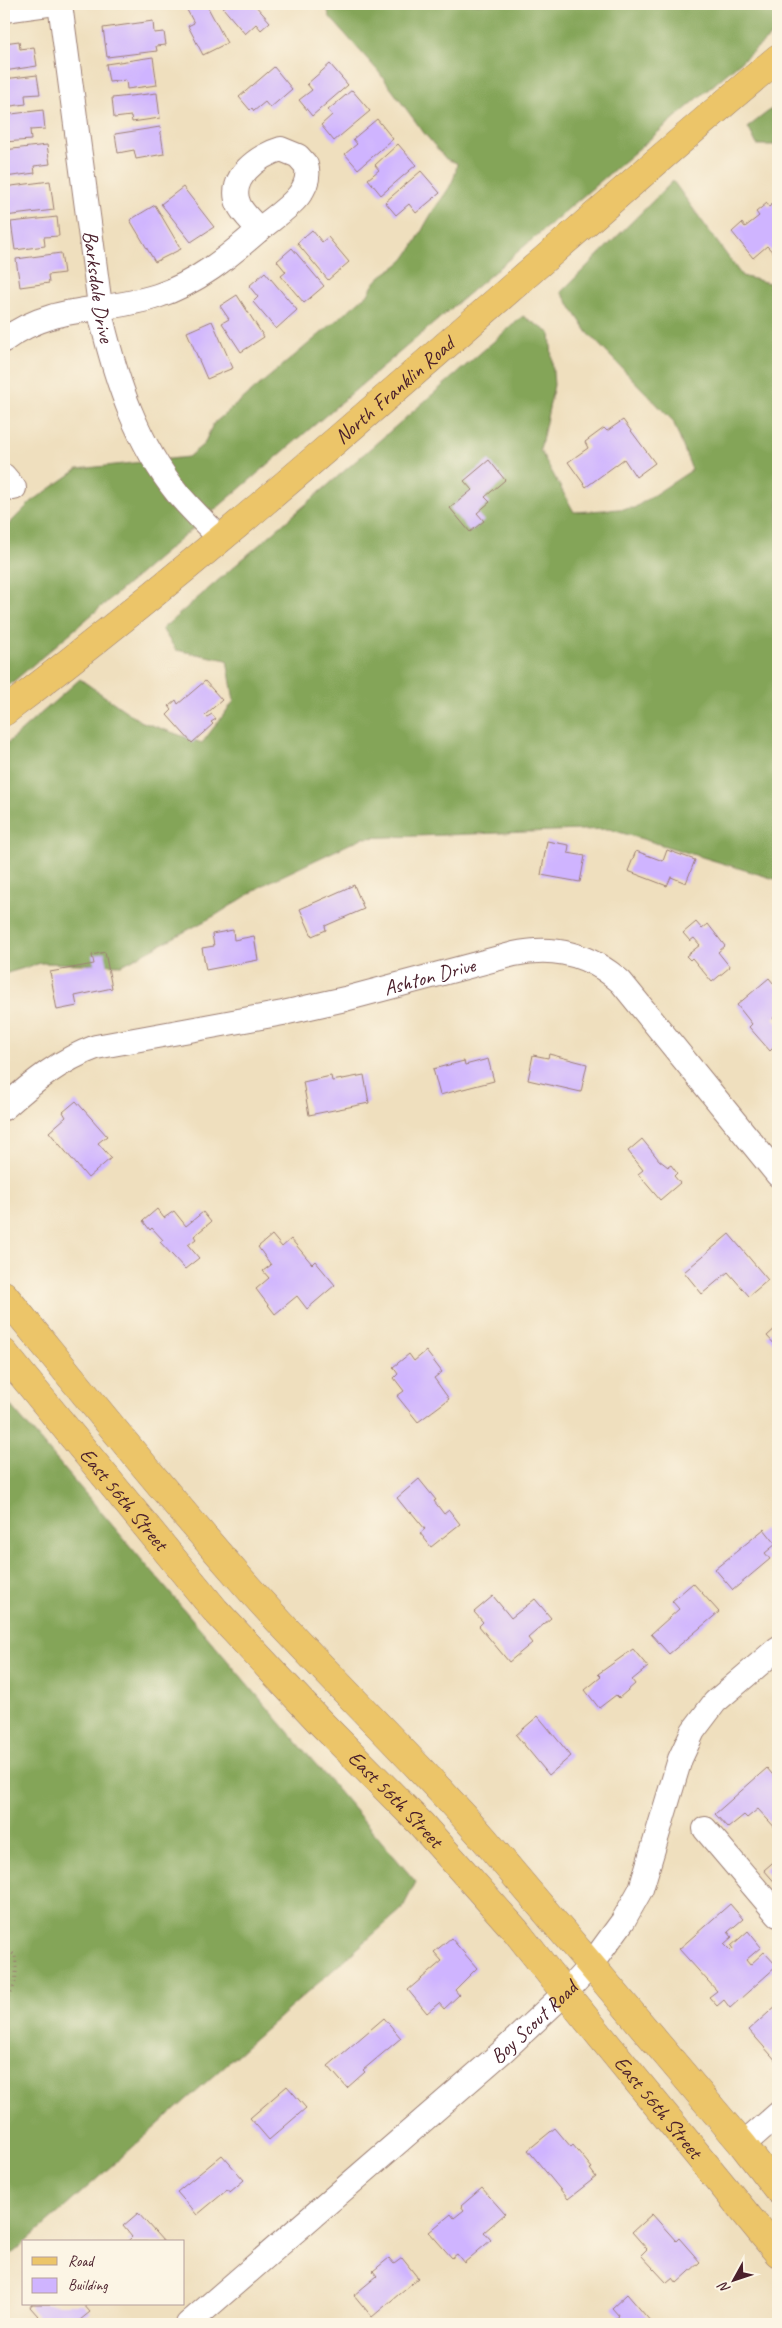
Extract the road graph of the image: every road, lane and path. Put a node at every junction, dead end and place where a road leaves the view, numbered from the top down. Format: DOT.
graph roads {
  1 [pos="48,4"];
  2 [pos="60,4"];
  3 [pos="4,10"];
  4 [pos="778,58"];
  5 [pos="259,230"];
  6 [pos="100,307"];
  7 [pos="4,340"];
  8 [pos="220,538"];
  9 [pos="4,712"];
  10 [pos="4,1108"];
  11 [pos="778,1175"];
  12 [pos="4,1295"];
  13 [pos="4,1353"];
  14 [pos="778,1648"];
  15 [pos="704,1829"];
  16 [pos="778,1915"];
  17 [pos="4,1948"];
  18 [pos="590,1966"];
  19 [pos="565,1993"];
  20 [pos="4,1999"];
  21 [pos="778,2114"];
  22 [pos="743,2145"];
  23 [pos="778,2190"];
  24 [pos="778,2253"];
  25 [pos="188,2324"];
  1 -- 3 [label="street"];
  2 -- 6 [label="street, Barksdale Drive"];
  4 -- 8 [label="main road, North Franklin Road"];
  5 -- 6 [label="street"];
  6 -- 7 [label="street"];
  6 -- 8 [label="street, Barksdale Drive"];
  8 -- 9 [label="main road, North Franklin Road"];
  10 -- 11 [label="street, Ashton Drive"];
  12 -- 18 [label="main road, East 56th Street"];
  13 -- 19 [label="main road, East 56th Street"];
  14 -- 18 [label="street, Boy Scout Road"];
  15 -- 16 [label="street"];
  17 -- 20 [label="path"];
  18 -- 19 [label="street, Boy Scout Road"];
  18 -- 22 [label="main road, East 56th Street"];
  19 -- 24 [label="main road, East 56th Street"];
  19 -- 25 [label="street, Boy Scout Road"];
  21 -- 22 [label="street"];
  22 -- 23 [label="main road, East 56th Street"];
}
